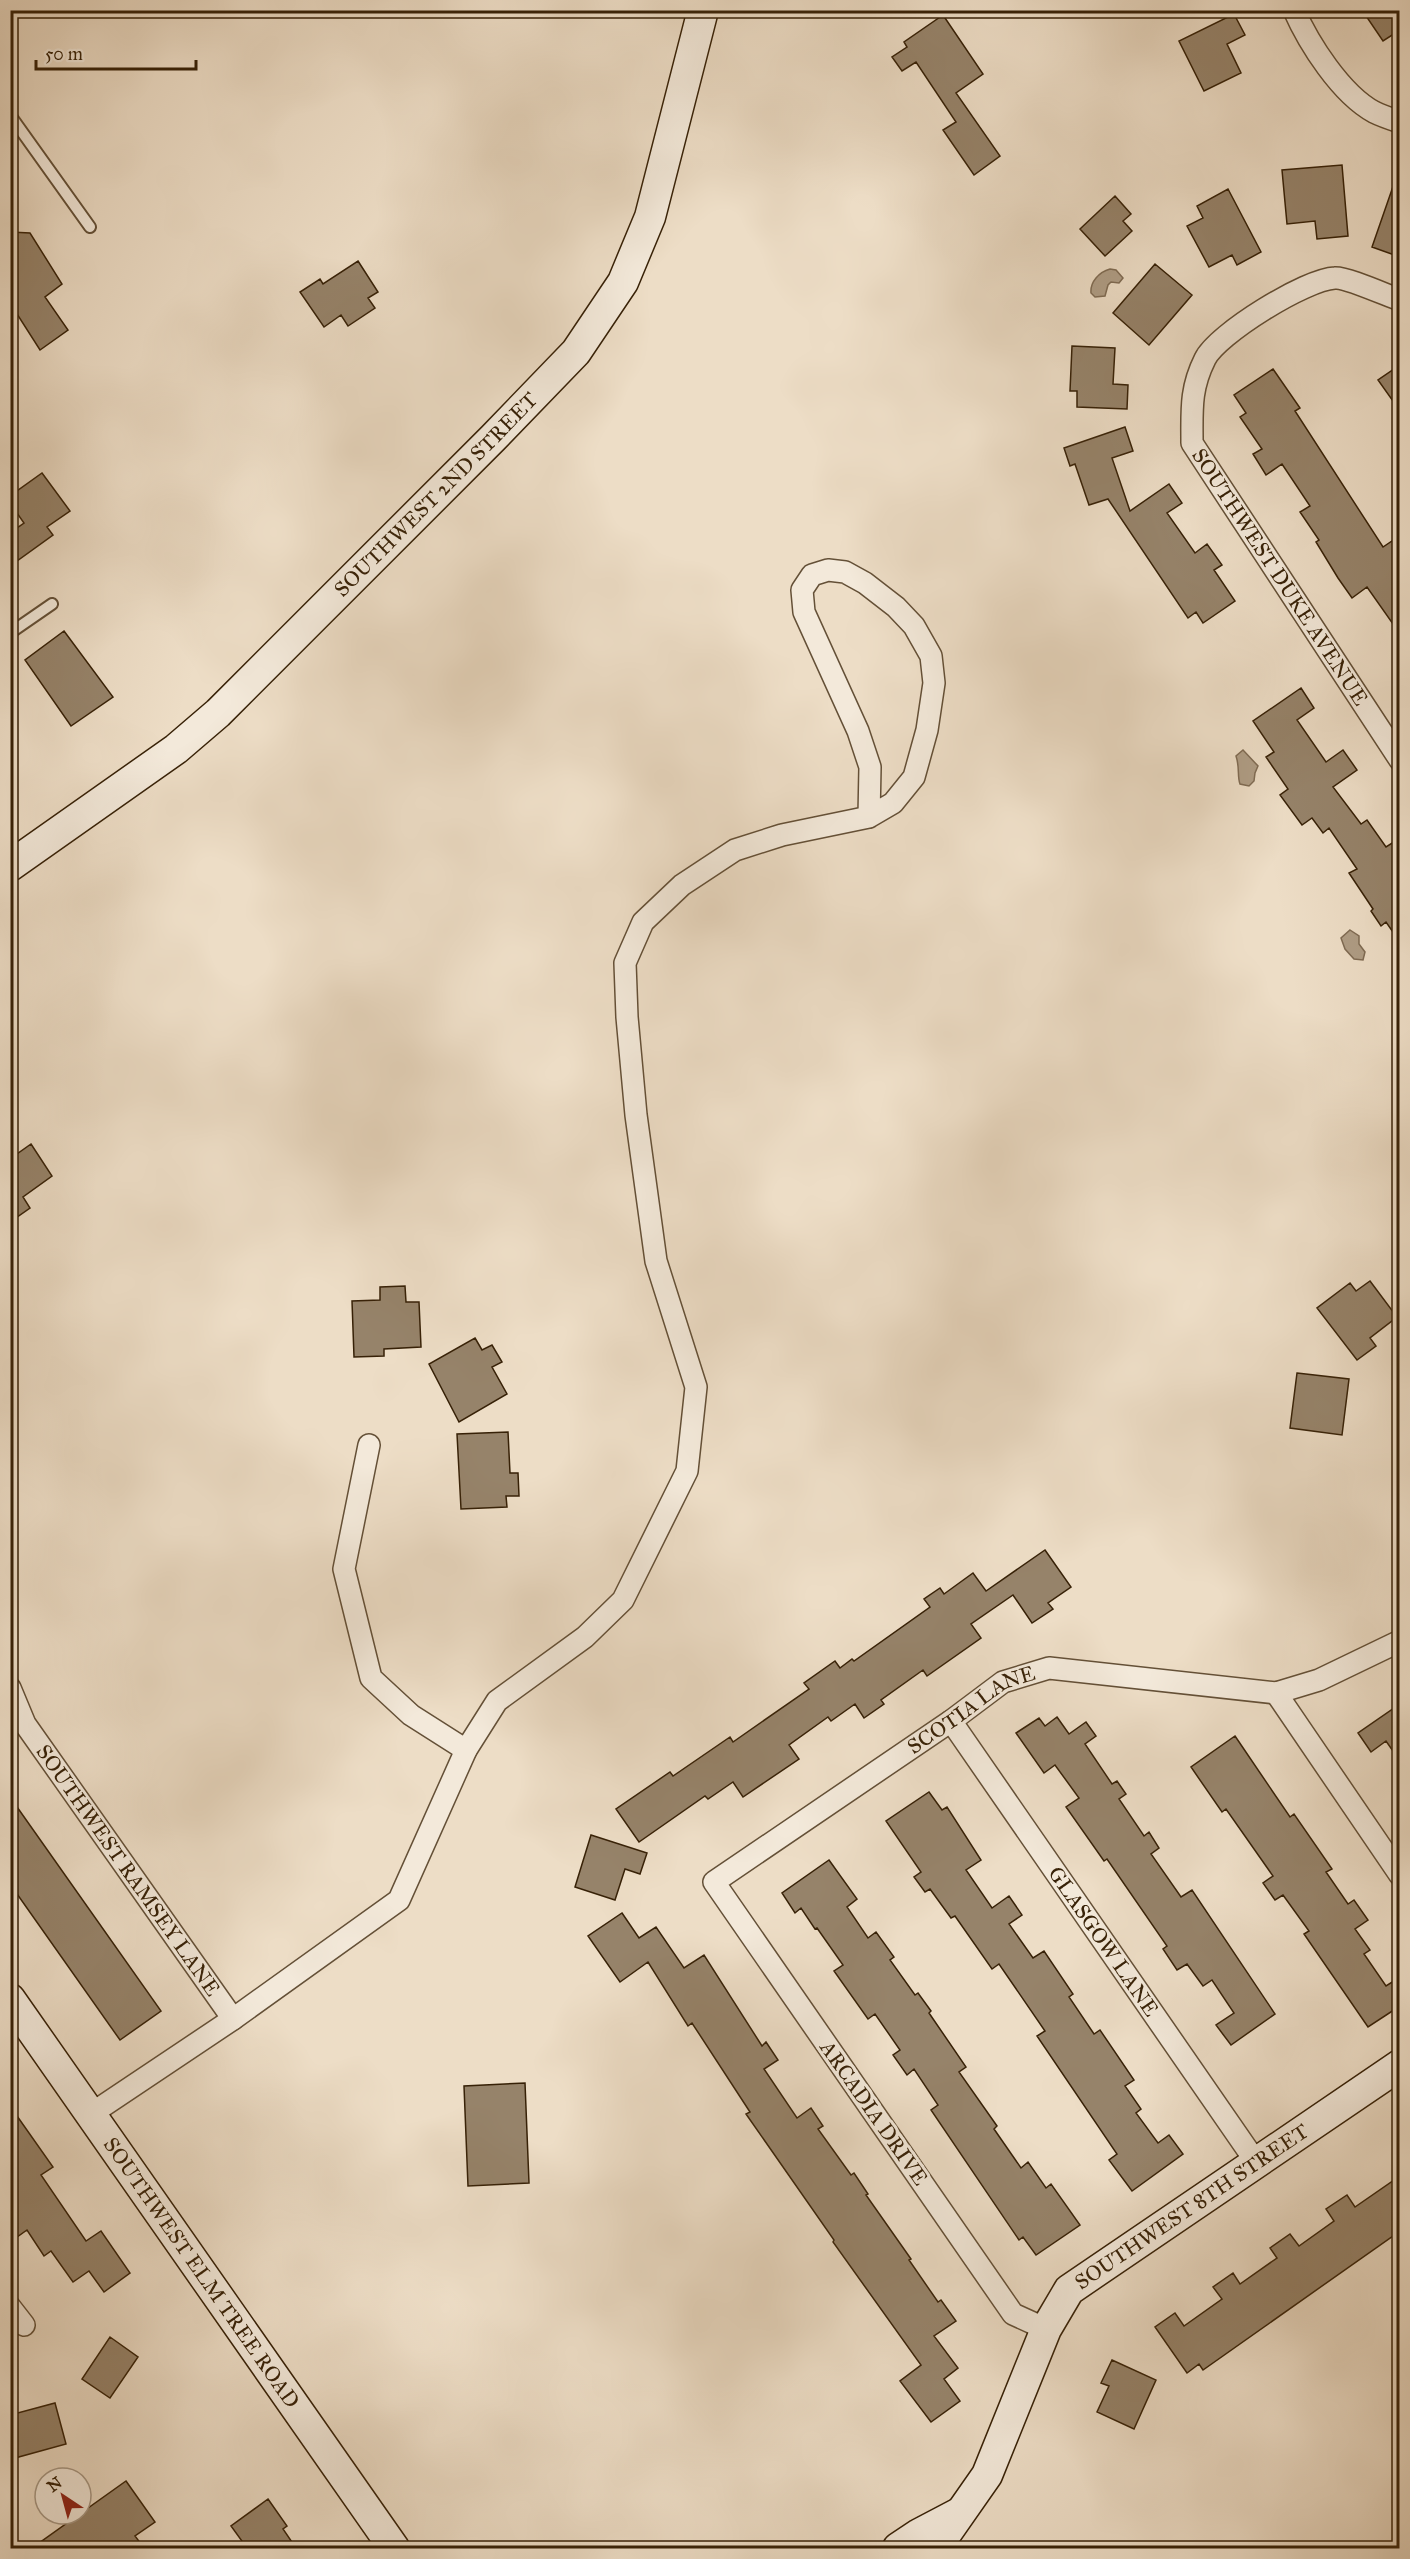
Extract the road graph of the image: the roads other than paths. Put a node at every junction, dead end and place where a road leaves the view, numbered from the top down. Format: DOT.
graph roads {
  1 [pos="703,10"];
  2 [pos="1294,10"];
  3 [pos="10,115"];
  4 [pos="1400,122"];
  5 [pos="90,227"];
  6 [pos="1400,300"];
  7 [pos="52,604"];
  8 [pos="10,633"];
  9 [pos="1400,760"];
  10 [pos="869,817"];
  11 [pos="10,866"];
  12 [pos="369,1444"];
  13 [pos="1400,1641"];
  14 [pos="10,1688"];
  15 [pos="1276,1693"];
  16 [pos="951,1721"];
  17 [pos="18,1729"];
  18 [pos="466,1750"];
  19 [pos="1400,1875"];
  20 [pos="714,1882"];
  21 [pos="10,1999"];
  22 [pos="233,2019"];
  23 [pos="1400,2065"];
  24 [pos="91,2114"];
  25 [pos="1256,2162"];
  26 [pos="10,2307"];
  27 [pos="24,2325"];
  28 [pos="1046,2329"];
  29 [pos="962,2512"];
  30 [pos="394,2548"];
  31 [pos="898,2548"];
  32 [pos="936,2548"];
  1 -- 11 [label="street, SOUTHWEST 2ND STREET"];
  2 -- 4 [label="street"];
  3 -- 5 [label="lane"];
  6 -- 9 [label="street, SOUTHWEST DUKE AVENUE"];
  7 -- 8 [label="lane"];
  10 -- 10 [label="street"];
  10 -- 18 [label="street"];
  12 -- 18 [label="street"];
  13 -- 15 [label="street, SCOTIA LANE"];
  14 -- 17 [label="street, SOUTHWEST RAMSEY LANE"];
  15 -- 16 [label="street, SCOTIA LANE"];
  15 -- 19 [label="street"];
  16 -- 20 [label="street, SCOTIA LANE"];
  16 -- 25 [label="street, GLASGOW LANE"];
  17 -- 22 [label="street, SOUTHWEST RAMSEY LANE"];
  18 -- 22 [label="street"];
  20 -- 28 [label="street, ARCADIA DRIVE"];
  21 -- 24 [label="street, SOUTHWEST ELM TREE ROAD"];
  22 -- 24 [label="street"];
  23 -- 25 [label="street, SOUTHWEST 8TH STREET"];
  24 -- 30 [label="street, SOUTHWEST ELM TREE ROAD"];
  25 -- 28 [label="street, SOUTHWEST 8TH STREET"];
  26 -- 27 [label="street"];
  28 -- 29 [label="street, SOUTHWEST 8TH STREET"];
  29 -- 31 [label="street, SOUTHWEST 8TH STREET"];
  29 -- 32 [label="street, SOUTHWEST 8TH STREET"];
}
